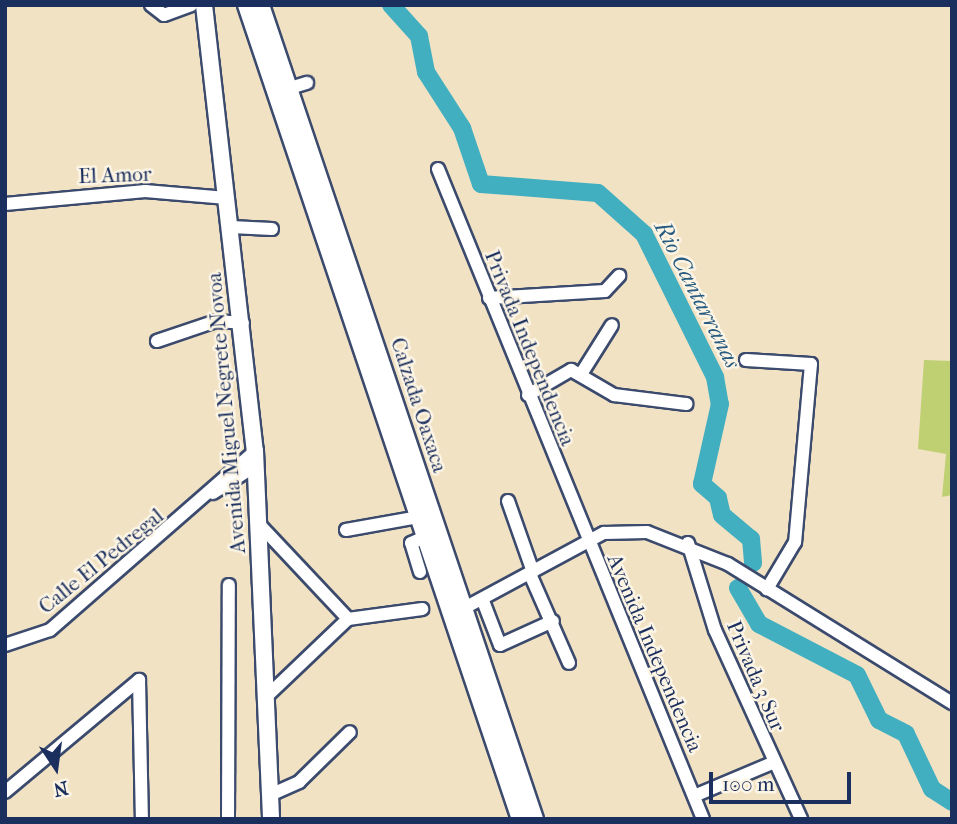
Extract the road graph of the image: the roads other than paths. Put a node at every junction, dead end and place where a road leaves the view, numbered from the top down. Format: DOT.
graph roads {
  1 [pos="151,5"];
  2 [pos="191,5"];
  3 [pos="204,5"];
  4 [pos="246,5"];
  5 [pos="261,5"];
  6 [pos="307,83"];
  7 [pos="287,89"];
  8 [pos="438,169"];
  9 [pos="227,198"];
  10 [pos="5,204"];
  11 [pos="231,227"];
  12 [pos="272,229"];
  13 [pos="619,276"];
  14 [pos="489,298"];
  15 [pos="243,323"];
  16 [pos="612,325"];
  17 [pos="157,341"];
  18 [pos="746,360"];
  19 [pos="583,371"];
  20 [pos="528,395"];
  21 [pos="686,404"];
  22 [pos="255,459"];
  23 [pos="508,501"];
  24 [pos="420,506"];
  25 [pos="258,523"];
  26 [pos="346,530"];
  27 [pos="587,541"];
  28 [pos="688,543"];
  29 [pos="423,556"];
  30 [pos="420,572"];
  31 [pos="531,573"];
  32 [pos="229,585"];
  33 [pos="767,589"];
  34 [pos="483,601"];
  35 [pos="422,609"];
  36 [pos="458,612"];
  37 [pos="348,619"];
  38 [pos="553,621"];
  39 [pos="5,645"];
  40 [pos="569,663"];
  41 [pos="265,698"];
  42 [pos="952,703"];
  43 [pos="350,732"];
  44 [pos="772,763"];
  45 [pos="5,792"];
  46 [pos="270,794"];
  47 [pos="694,796"];
  48 [pos="142,819"];
  49 [pos="228,819"];
  50 [pos="271,819"];
  51 [pos="520,819"];
  52 [pos="536,819"];
  53 [pos="703,819"];
  54 [pos="801,819"];
  1 -- 2 [label="street"];
  3 -- 9 [label="main road, Avenida Miguel Negrete Novoa"];
  4 -- 24 [label="main road, Calzada Oaxaca"];
  5 -- 7 [label="main road, Calzada Oaxaca"];
  6 -- 7 [label="street"];
  7 -- 24 [label="main road, Calzada Oaxaca"];
  8 -- 14 [label="street, Privada Independencia"];
  9 -- 10 [label="street, El Amor"];
  9 -- 11 [label="main road, Avenida Miguel Negrete Novoa"];
  11 -- 12 [label="street"];
  11 -- 15 [label="main road, Avenida Miguel Negrete Novoa"];
  13 -- 14 [label="street"];
  14 -- 20 [label="street, Privada Independencia"];
  15 -- 17 [label="street"];
  15 -- 22 [label="main road, Avenida Miguel Negrete Novoa"];
  16 -- 19 [label="street"];
  18 -- 33 [label="street"];
  19 -- 20 [label="street"];
  19 -- 21 [label="street"];
  20 -- 27 [label="street, Privada Independencia"];
  22 -- 25 [label="main road, Avenida Miguel Negrete Novoa"];
  22 -- 39 [label="street, Calle El Pedregal"];
  23 -- 31 [label="street"];
  24 -- 26 [label="street"];
  24 -- 29 [label="main road, Calzada Oaxaca"];
  24 -- 36 [label="main road, Calzada Oaxaca"];
  25 -- 37 [label="street"];
  25 -- 41 [label="main road, Avenida Miguel Negrete Novoa"];
  27 -- 28 [label="street"];
  27 -- 31 [label="street"];
  27 -- 47 [label="street, Avenida Independencia"];
  28 -- 33 [label="street"];
  28 -- 44 [label="street, Privada 3 Sur"];
  29 -- 30 [label="street"];
  29 -- 36 [label="main road, Calzada Oaxaca"];
  31 -- 34 [label="street"];
  31 -- 38 [label="street"];
  32 -- 49 [label="street"];
  33 -- 42 [label="street"];
  34 -- 36 [label="street"];
  34 -- 38 [label="street"];
  35 -- 37 [label="street"];
  36 -- 51 [label="main road, Calzada Oaxaca"];
  36 -- 52 [label="main road, Calzada Oaxaca"];
  37 -- 41 [label="street"];
  38 -- 40 [label="street"];
  41 -- 46 [label="main road, Avenida Miguel Negrete Novoa"];
  43 -- 46 [label="street"];
  44 -- 47 [label="street"];
  44 -- 54 [label="street, Privada 3 Sur"];
  45 -- 48 [label="street"];
  46 -- 50 [label="main road, Avenida Miguel Negrete Novoa"];
  47 -- 53 [label="street, Avenida Independencia"];
}
